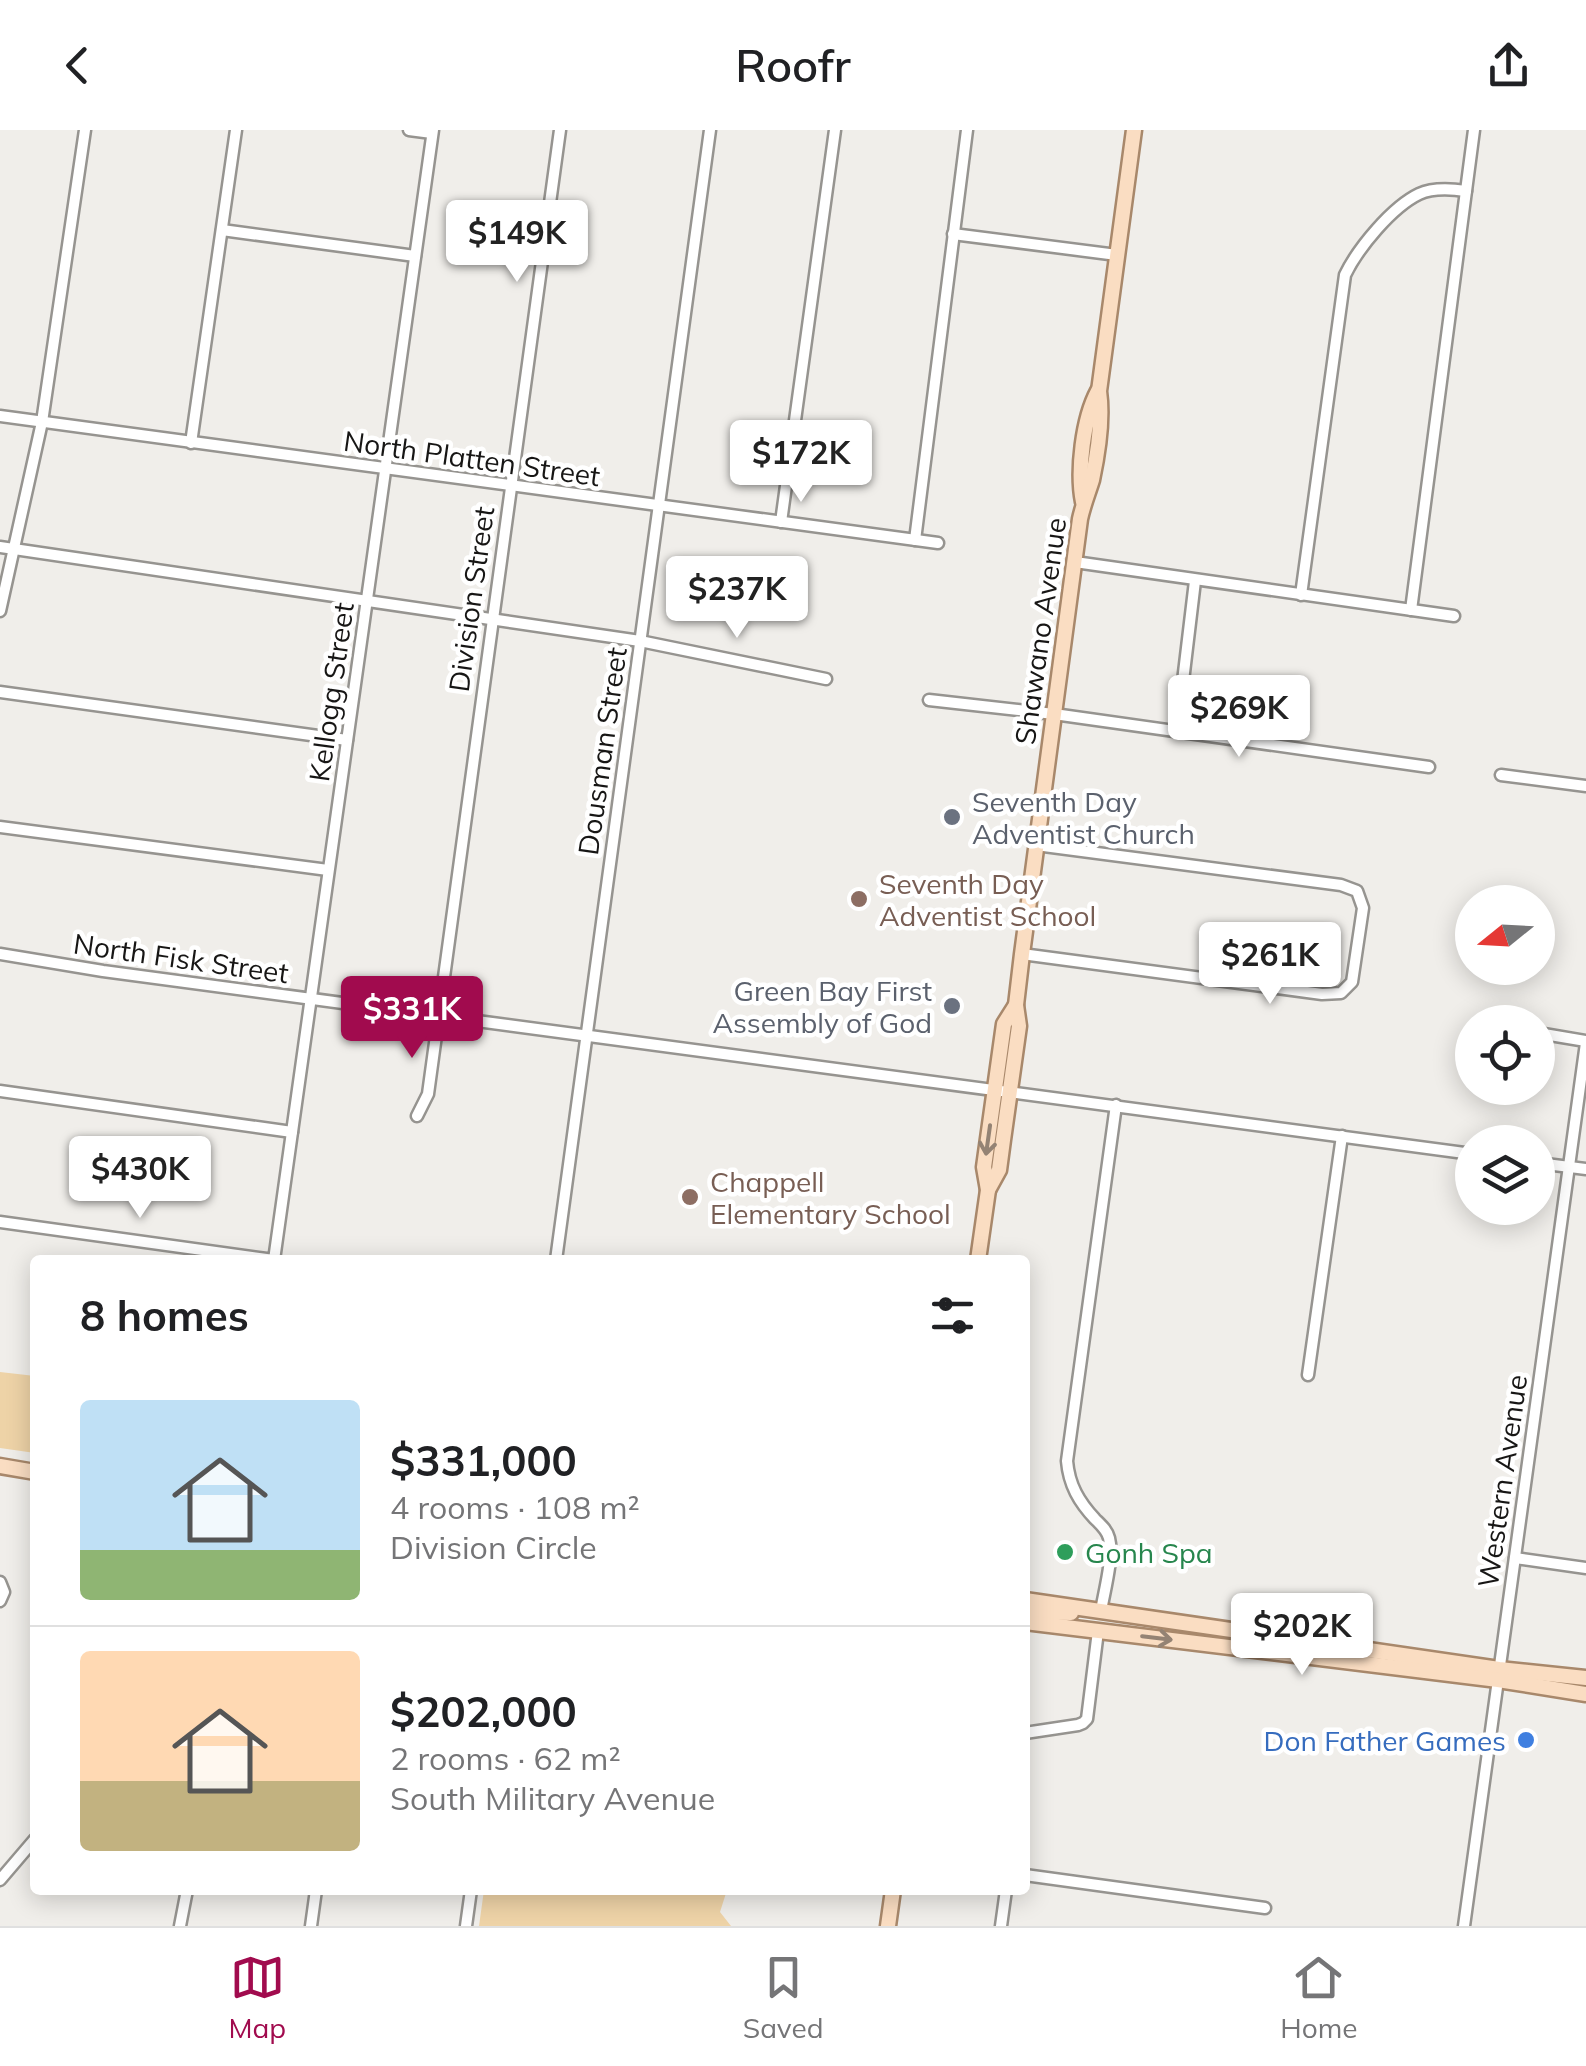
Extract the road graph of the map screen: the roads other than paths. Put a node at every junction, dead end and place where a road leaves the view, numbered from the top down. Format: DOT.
graph roads {
  1 [pos="85,130"];
  2 [pos="236,130"];
  3 [pos="409,130"];
  4 [pos="560,130"];
  5 [pos="710,130"];
  6 [pos="835,130"];
  7 [pos="967,130"];
  8 [pos="1134,130"];
  9 [pos="1474,130"];
  10 [pos="432,132"];
  11 [pos="1466,190"];
  12 [pos="222,230"];
  13 [pos="953,234"];
  14 [pos="1116,255"];
  15 [pos="415,256"];
  16 [pos="0,416"];
  17 [pos="42,422"];
  18 [pos="191,443"];
  19 [pos="384,469"];
  20 [pos="509,486"];
  21 [pos="658,506"];
  22 [pos="781,522"];
  23 [pos="915,540"];
  24 [pos="938,543"];
  25 [pos="0,547"];
  26 [pos="14,549"];
  27 [pos="1074,562"];
  28 [pos="1195,580"];
  29 [pos="1301,595"];
  30 [pos="366,602"];
  31 [pos="1411,610"];
  32 [pos="0,611"];
  33 [pos="1454,616"];
  34 [pos="491,621"];
  35 [pos="640,641"];
  36 [pos="826,680"];
  37 [pos="0,692"];
  38 [pos="929,700"];
  39 [pos="1054,714"];
  40 [pos="1177,731"];
  41 [pos="347,740"];
  42 [pos="1429,767"];
  43 [pos="1502,775"];
  44 [pos="1586,786"];
  45 [pos="0,826"];
  46 [pos="1036,845"];
  47 [pos="328,870"];
  48 [pos="0,954"];
  49 [pos="1022,954"];
  50 [pos="311,999"];
  51 [pos="438,1016"];
  52 [pos="586,1035"];
  53 [pos="1555,1037"];
  54 [pos="1586,1042"];
  55 [pos="0,1091"];
  56 [pos="1002,1091"];
  57 [pos="1116,1106"];
  58 [pos="417,1116"];
  59 [pos="292,1132"];
  60 [pos="1342,1136"];
  61 [pos="1455,1152"];
  62 [pos="1555,1164"];
  63 [pos="1569,1166"];
  64 [pos="1586,1169"];
  65 [pos="0,1222"];
  66 [pos="238,1255"];
  67 [pos="275,1255"];
  68 [pos="557,1255"];
  69 [pos="979,1255"];
  70 [pos="1308,1375"];
  71 [pos="0,1466"];
  72 [pos="30,1471"];
  73 [pos="1514,1558"];
  74 [pos="1586,1568"];
  75 [pos="0,1582"];
  76 [pos="1030,1601"];
  77 [pos="0,1602"];
  78 [pos="1102,1611"];
  79 [pos="1030,1612"];
  80 [pos="1030,1623"];
  81 [pos="1098,1631"];
  82 [pos="1498,1674"];
  83 [pos="1586,1678"];
  84 [pos="1586,1694"];
  85 [pos="1030,1733"];
  86 [pos="30,1845"];
  87 [pos="1030,1876"];
  88 [pos="0,1880"];
  89 [pos="186,1895"];
  90 [pos="315,1895"];
  91 [pos="470,1895"];
  92 [pos="891,1895"];
  93 [pos="1005,1895"];
  94 [pos="1265,1908"];
  95 [pos="180,1926"];
  96 [pos="311,1926"];
  97 [pos="466,1926"];
  98 [pos="888,1926"];
  99 [pos="1001,1926"];
  100 [pos="1464,1926"];
  1 -- 17 [label="street"];
  2 -- 12 [label="street"];
  3 -- 10 [label="street"];
  4 -- 20 [label="street, Division Street"];
  5 -- 21 [label="street, Dousman Street"];
  6 -- 22 [label="street"];
  7 -- 13 [label="street"];
  8 -- 14 [label="main road, Shawano Avenue"];
  9 -- 11 [label="street"];
  10 -- 15 [label="street, Kellogg Street"];
  11 -- 29 [label="street"];
  11 -- 31 [label="street"];
  12 -- 15 [label="street"];
  12 -- 18 [label="street"];
  13 -- 14 [label="street"];
  13 -- 23 [label="street"];
  14 -- 27 [label="main road, Shawano Avenue"];
  15 -- 19 [label="street, Kellogg Street"];
  16 -- 17 [label="street, North Platten Street"];
  17 -- 18 [label="street, North Platten Street"];
  17 -- 26 [label="street"];
  18 -- 19 [label="street, North Platten Street"];
  19 -- 20 [label="street, North Platten Street"];
  19 -- 30 [label="street, Kellogg Street"];
  20 -- 21 [label="street, North Platten Street"];
  20 -- 34 [label="street, Division Street"];
  21 -- 22 [label="street, North Platten Street"];
  21 -- 35 [label="street, Dousman Street"];
  22 -- 23 [label="street, North Platten Street"];
  23 -- 24 [label="street, North Platten Street"];
  25 -- 26 [label="street"];
  26 -- 30 [label="street"];
  26 -- 32 [label="street"];
  27 -- 28 [label="street"];
  27 -- 39 [label="main road, Shawano Avenue"];
  28 -- 29 [label="street"];
  28 -- 40 [label="street"];
  29 -- 31 [label="street"];
  30 -- 34 [label="street"];
  30 -- 41 [label="street, Kellogg Street"];
  31 -- 33 [label="street"];
  34 -- 35 [label="street"];
  34 -- 51 [label="street, Division Street"];
  35 -- 36 [label="street"];
  35 -- 52 [label="street, Dousman Street"];
  37 -- 41 [label="street"];
  38 -- 39 [label="street"];
  39 -- 40 [label="street"];
  39 -- 46 [label="main road, Shawano Avenue"];
  40 -- 42 [label="street"];
  41 -- 47 [label="street, Kellogg Street"];
  43 -- 44 [label="street"];
  45 -- 47 [label="street"];
  46 -- 49 [label="main road, Shawano Avenue"];
  46 -- 49 [label="street"];
  47 -- 50 [label="street, Kellogg Street"];
  48 -- 50 [label="street, North Fisk Street"];
  49 -- 56 [label="main road, Shawano Avenue"];
  50 -- 51 [label="street, North Fisk Street"];
  50 -- 59 [label="street, Kellogg Street"];
  51 -- 52 [label="street, North Fisk Street"];
  51 -- 58 [label="street, Division Street"];
  52 -- 56 [label="street, North Fisk Street"];
  52 -- 68 [label="street, Dousman Street"];
  53 -- 54 [label="street"];
  54 -- 63 [label="street, Western Avenue"];
  55 -- 59 [label="street"];
  56 -- 57 [label="street, North Fisk Street"];
  56 -- 69 [label="main road, Shawano Avenue"];
  57 -- 60 [label="street, North Fisk Street"];
  57 -- 78 [label="street"];
  59 -- 67 [label="street, Kellogg Street"];
  60 -- 61 [label="street, North Fisk Street"];
  60 -- 70 [label="street"];
  62 -- 63 [label="street"];
  63 -- 64 [label="street"];
  63 -- 73 [label="street, Western Avenue"];
  65 -- 66 [label="street"];
  71 -- 72 [label="main road"];
  73 -- 74 [label="street"];
  73 -- 82 [label="street, Western Avenue"];
  75 -- 77 [label="street"];
  76 -- 78 [label="main road"];
  78 -- 79 [label="main road"];
  78 -- 82 [label="main road"];
  80 -- 81 [label="main road"];
  81 -- 82 [label="main road, one-way"];
  81 -- 85 [label="street"];
  82 -- 83 [label="main road"];
  82 -- 84 [label="main road"];
  82 -- 100 [label="street, Western Avenue"];
  86 -- 88 [label="street"];
  87 -- 94 [label="street"];
  89 -- 95 [label="street"];
  90 -- 96 [label="street"];
  91 -- 97 [label="street"];
  92 -- 98 [label="main road"];
  93 -- 99 [label="street"];
}
